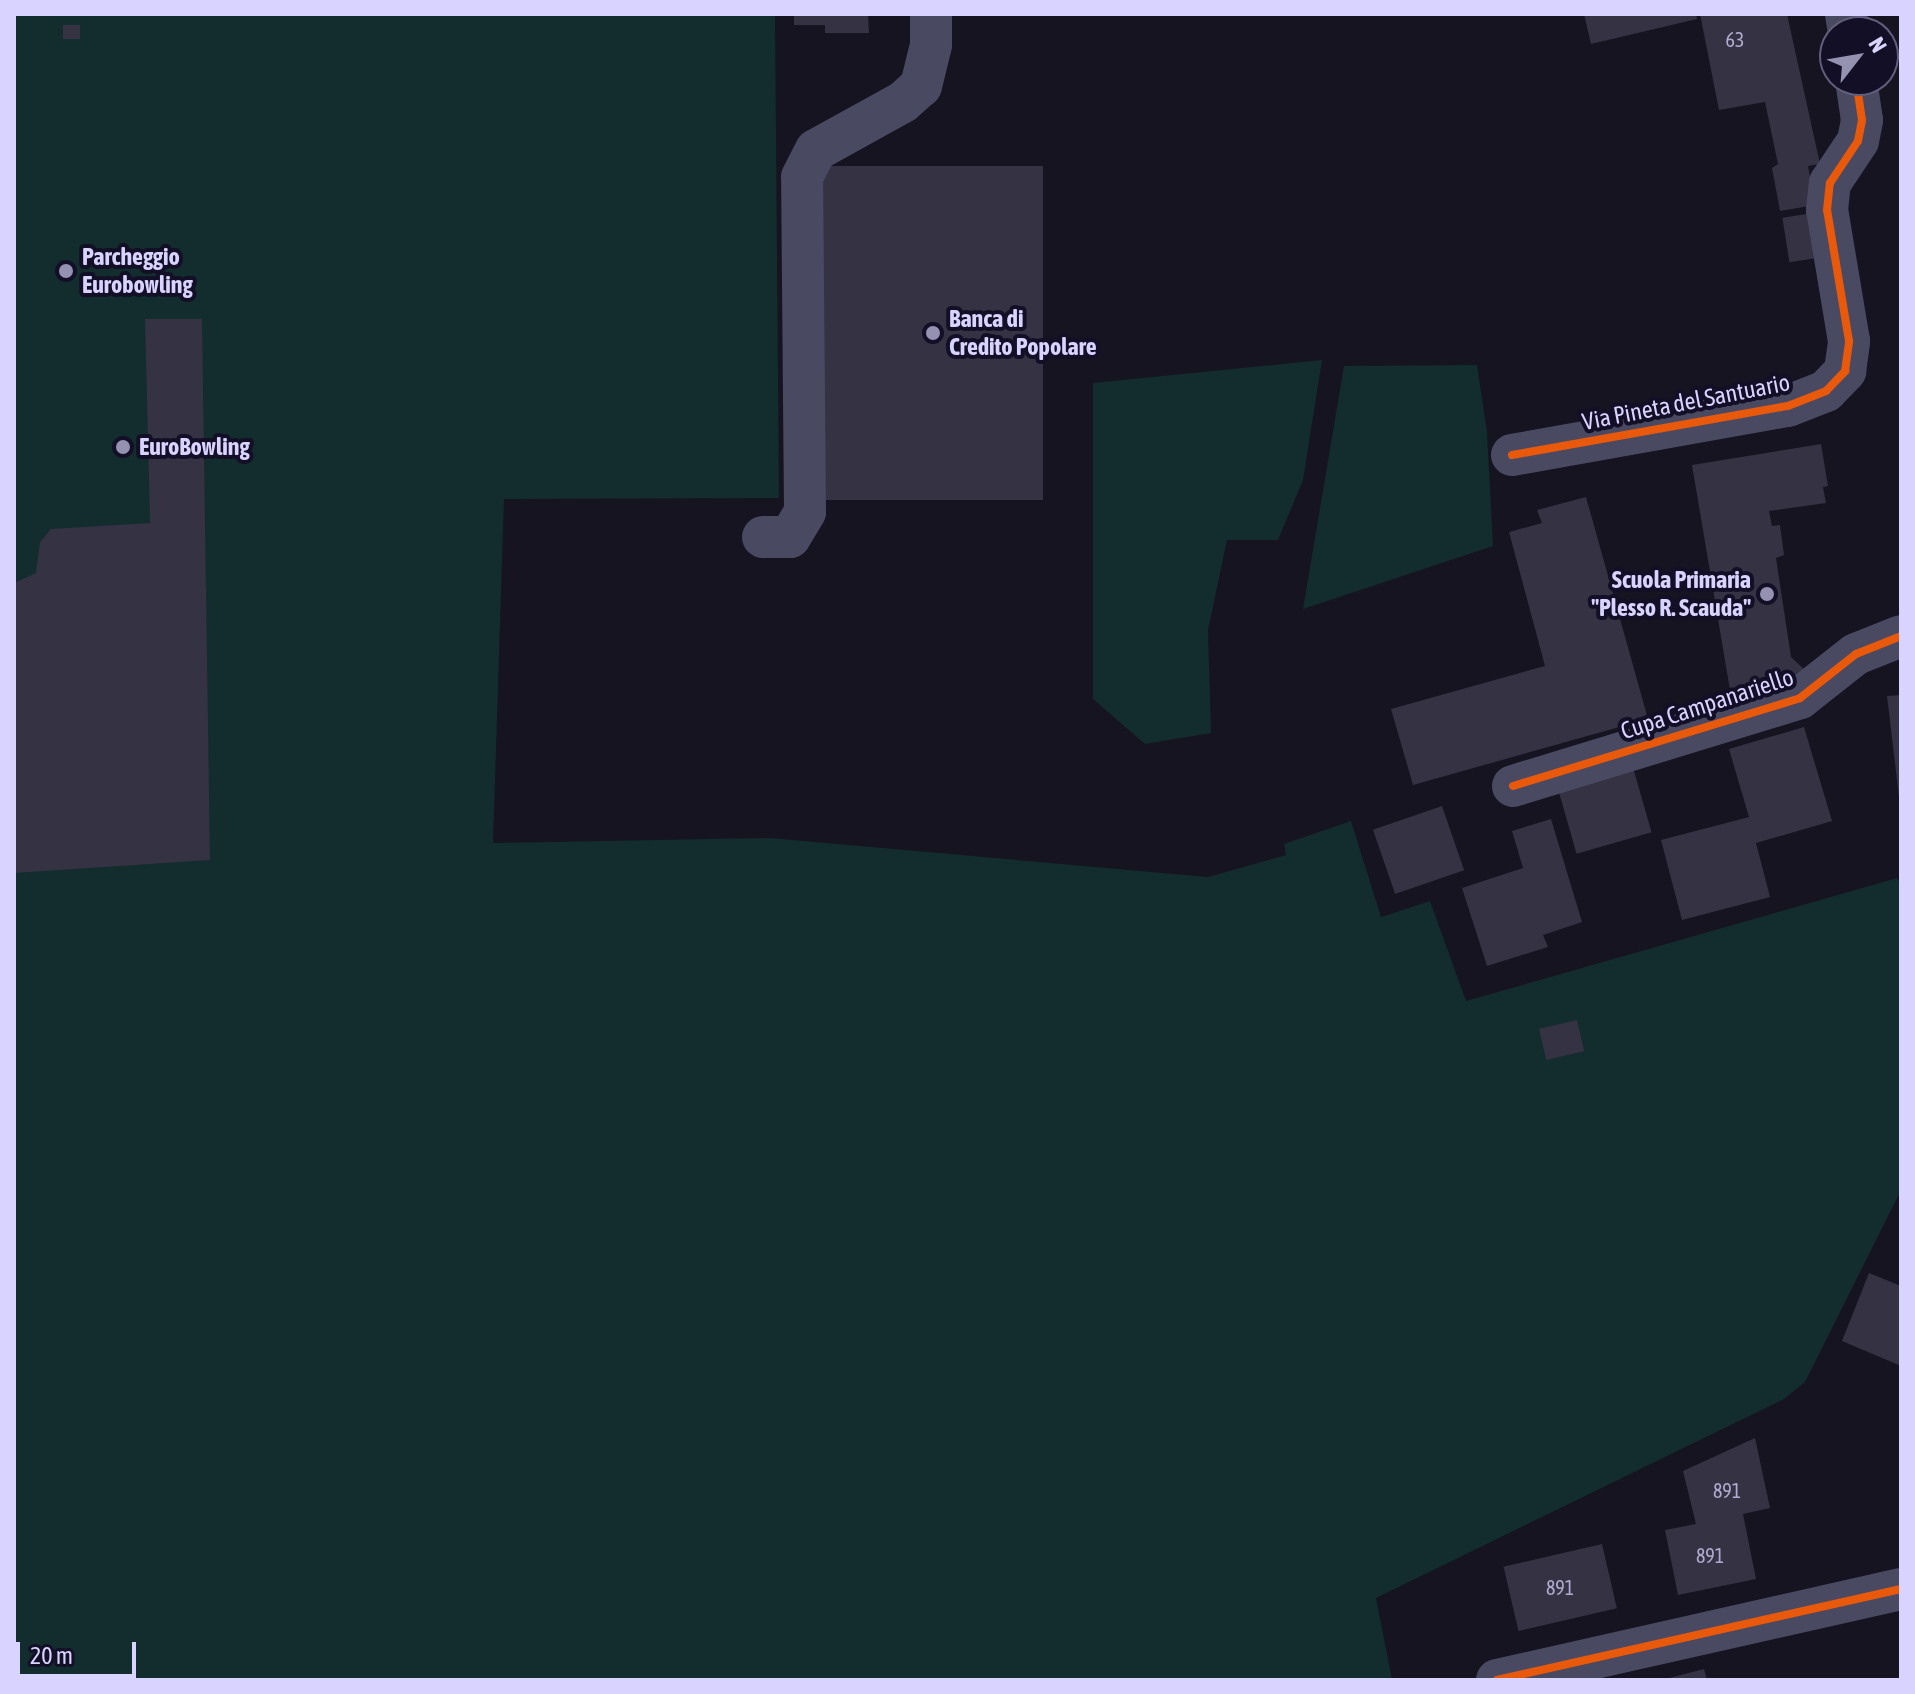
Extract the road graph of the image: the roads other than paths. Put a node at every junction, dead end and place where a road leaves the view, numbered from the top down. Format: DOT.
graph roads {
  1 [pos="931,14"];
  2 [pos="1858,96"];
  3 [pos="1512,455"];
  4 [pos="763,537"];
  5 [pos="1901,636"];
  6 [pos="1513,786"];
  7 [pos="1901,1589"];
  8 [pos="1497,1680"];
  1 -- 4 [label="street"];
  2 -- 3 [label="street, Via Pineta del Santuario"];
  5 -- 6 [label="street, Cupa Campanariello"];
  7 -- 8 [label="street"];
}
